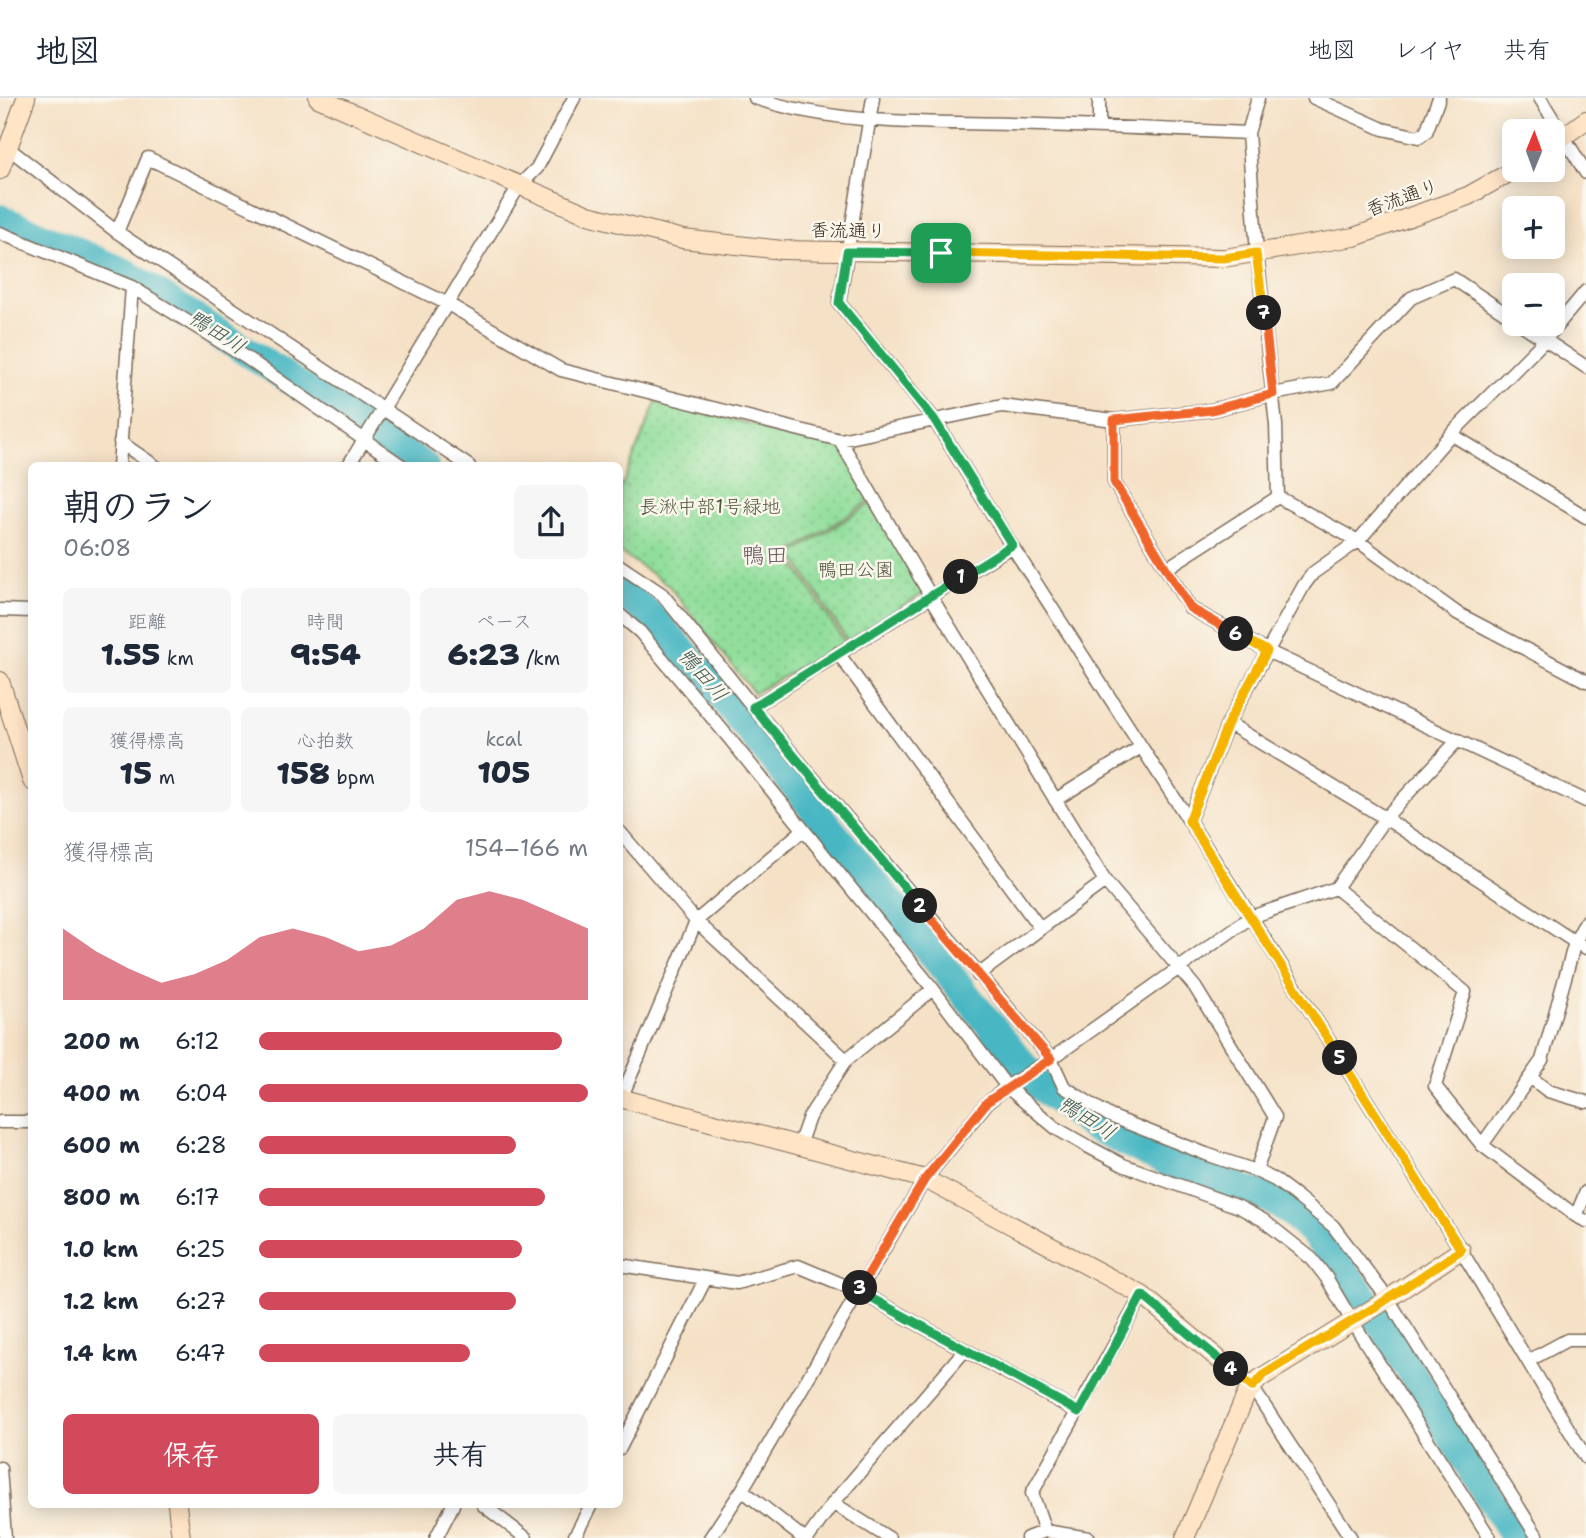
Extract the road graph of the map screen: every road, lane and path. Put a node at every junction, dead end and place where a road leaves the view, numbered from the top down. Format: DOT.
graph roads {
  1 [pos="26,98"];
  2 [pos="318,98"];
  3 [pos="574,98"];
  4 [pos="755,98"];
  5 [pos="873,98"];
  6 [pos="1099,98"];
  7 [pos="1258,98"];
  8 [pos="1314,98"];
  9 [pos="1439,98"];
  10 [pos="1540,98"];
  11 [pos="1548,119"];
  12 [pos="1586,120"];
  13 [pos="868,121"];
  14 [pos="1099,126"];
  15 [pos="1248,133"];
  16 [pos="1565,135"];
  17 [pos="8,149"];
  18 [pos="1565,150"];
  19 [pos="0,170"];
  20 [pos="1586,173"];
  21 [pos="1502,177"];
  22 [pos="519,186"];
  23 [pos="117,232"];
  24 [pos="0,233"];
  25 [pos="847,252"];
  26 [pos="1256,253"];
  27 [pos="132,287"];
  28 [pos="1586,291"];
  29 [pos="449,304"];
  30 [pos="1502,311"];
  31 [pos="1539,336"];
  32 [pos="1545,340"];
  33 [pos="1586,367"];
  34 [pos="1273,394"];
  35 [pos="384,409"];
  36 [pos="934,419"];
  37 [pos="1114,420"];
  38 [pos="1451,434"];
  39 [pos="365,440"];
  40 [pos="840,440"];
  41 [pos="120,442"];
  42 [pos="119,462"];
  43 [pos="149,462"];
  44 [pos="351,462"];
  45 [pos="396,462"];
  46 [pos="463,462"];
  47 [pos="1278,497"];
  48 [pos="1586,517"];
  49 [pos="1358,541"];
  50 [pos="1012,545"];
  51 [pos="623,568"];
  52 [pos="1167,568"];
  53 [pos="930,595"];
  54 [pos="0,610"];
  55 [pos="28,611"];
  56 [pos="623,618"];
  57 [pos="1267,651"];
  58 [pos="838,653"];
  59 [pos="0,681"];
  60 [pos="1586,681"];
  61 [pos="753,707"];
  62 [pos="1228,723"];
  63 [pos="1458,740"];
  64 [pos="1141,747"];
  65 [pos="28,768"];
  66 [pos="1055,800"];
  67 [pos="1586,801"];
  68 [pos="1385,818"];
  69 [pos="1189,821"];
  70 [pos="803,830"];
  71 [pos="623,836"];
  72 [pos="1105,881"];
  73 [pos="1336,888"];
  74 [pos="1251,917"];
  75 [pos="696,921"];
  76 [pos="1586,921"];
  77 [pos="1040,928"];
  78 [pos="1581,945"];
  79 [pos="1178,968"];
  80 [pos="978,975"];
  81 [pos="933,989"];
  82 [pos="846,1059"];
  83 [pos="1051,1059"];
  84 [pos="1530,1076"];
  85 [pos="1007,1087"];
  86 [pos="623,1092"];
  87 [pos="623,1100"];
  88 [pos="1586,1101"];
  89 [pos="0,1122"];
  90 [pos="28,1122"];
  91 [pos="1482,1145"];
  92 [pos="799,1146"];
  93 [pos="1256,1171"];
  94 [pos="925,1179"];
  95 [pos="1586,1192"];
  96 [pos="1581,1219"];
  97 [pos="1461,1250"];
  98 [pos="623,1266"];
  99 [pos="705,1280"];
  100 [pos="858,1291"];
  101 [pos="1142,1295"];
  102 [pos="1384,1302"];
  103 [pos="1355,1320"];
  104 [pos="1586,1340"];
  105 [pos="965,1350"];
  106 [pos="1528,1361"];
  107 [pos="1252,1387"];
  108 [pos="1079,1412"];
  109 [pos="623,1442"];
  110 [pos="1586,1458"];
  111 [pos="0,1468"];
  112 [pos="0,1475"];
  113 [pos="742,1490"];
  114 [pos="833,1503"];
  115 [pos="177,1508"];
  116 [pos="451,1508"];
  117 [pos="487,1508"];
  118 [pos="589,1508"];
  119 [pos="1045,1531"];
  120 [pos="5,1538"];
  121 [pos="181,1538"];
  122 [pos="436,1538"];
  123 [pos="526,1538"];
  124 [pos="574,1538"];
  125 [pos="710,1538"];
  126 [pos="805,1538"];
  127 [pos="889,1538"];
  128 [pos="1027,1538"];
  129 [pos="1089,1538"];
  130 [pos="1185,1538"];
  131 [pos="1351,1538"];
  132 [pos="1490,1538"];
  133 [pos="1538,1538"];
  1 -- 17 [label="street"];
  2 -- 22 [label="street, 香流通り"];
  3 -- 22 [label="street"];
  4 -- 13 [label="street"];
  5 -- 13 [label="street"];
  6 -- 14 [label="street"];
  7 -- 15 [label="street"];
  8 -- 9 [label="street"];
  10 -- 11 [label="street"];
  12 -- 16 [label="street"];
  13 -- 14 [label="street"];
  13 -- 25 [label="street"];
  14 -- 15 [label="street"];
  15 -- 26 [label="street"];
  17 -- 19 [label="street"];
  17 -- 23 [label="street"];
  18 -- 20 [label="street"];
  21 -- 26 [label="street, 香流通り"];
  22 -- 25 [label="street, 香流通り"];
  22 -- 29 [label="street"];
  23 -- 29 [label="street"];
  23 -- 35 [label="street"];
  24 -- 27 [label="street"];
  25 -- 26 [label="street, 香流通り"];
  25 -- 36 [label="street"];
  26 -- 34 [label="street"];
  27 -- 39 [label="street"];
  27 -- 41 [label="street"];
  28 -- 32 [label="street"];
  29 -- 35 [label="street"];
  29 -- 40 [label="street"];
  30 -- 34 [label="street"];
  31 -- 32 [label="street"];
  32 -- 33 [label="street"];
  32 -- 38 [label="street"];
  34 -- 37 [label="street"];
  34 -- 47 [label="street"];
  35 -- 39 [label="street"];
  35 -- 46 [label="street"];
  36 -- 37 [label="street"];
  36 -- 40 [label="street"];
  36 -- 50 [label="street"];
  37 -- 52 [label="street"];
  38 -- 48 [label="street"];
  38 -- 49 [label="street"];
  39 -- 44 [label="street"];
  39 -- 45 [label="street"];
  40 -- 53 [label="street"];
  41 -- 42 [label="street"];
  41 -- 43 [label="street"];
  47 -- 49 [label="street"];
  47 -- 52 [label="street"];
  49 -- 57 [label="street"];
  49 -- 60 [label="street"];
  50 -- 53 [label="street"];
  50 -- 64 [label="street"];
  51 -- 61 [label="street"];
  52 -- 57 [label="street"];
  53 -- 58 [label="street"];
  53 -- 66 [label="street"];
  54 -- 55 [label="street"];
  56 -- 70 [label="street"];
  57 -- 62 [label="street"];
  57 -- 63 [label="street"];
  58 -- 61 [label="street"];
  58 -- 77 [label="street"];
  59 -- 65 [label="street"];
  61 -- 80 [label="street"];
  62 -- 68 [label="street"];
  62 -- 69 [label="street"];
  63 -- 67 [label="street"];
  63 -- 68 [label="street"];
  64 -- 66 [label="street"];
  64 -- 69 [label="street"];
  66 -- 72 [label="street"];
  68 -- 73 [label="street"];
  68 -- 78 [label="street"];
  69 -- 74 [label="street"];
  70 -- 75 [label="street"];
  70 -- 81 [label="street"];
  71 -- 75 [label="street"];
  72 -- 77 [label="street"];
  72 -- 79 [label="street"];
  73 -- 74 [label="street"];
  73 -- 91 [label="street"];
  74 -- 79 [label="street"];
  74 -- 97 [label="street"];
  75 -- 82 [label="street"];
  75 -- 86 [label="street"];
  76 -- 78 [label="street"];
  77 -- 80 [label="street"];
  78 -- 84 [label="street"];
  79 -- 83 [label="street"];
  79 -- 93 [label="street"];
  80 -- 83 [label="street"];
  81 -- 82 [label="street"];
  81 -- 85 [label="street"];
  82 -- 92 [label="street"];
  83 -- 85 [label="street"];
  83 -- 93 [label="street"];
  84 -- 88 [label="street"];
  84 -- 91 [label="street"];
  85 -- 94 [label="street"];
  85 -- 103 [label="street"];
  87 -- 92 [label="street"];
  89 -- 90 [label="street"];
  91 -- 96 [label="street"];
  92 -- 94 [label="street"];
  93 -- 102 [label="street"];
  94 -- 100 [label="street"];
  94 -- 101 [label="street"];
  95 -- 96 [label="street"];
  97 -- 102 [label="street"];
  97 -- 106 [label="street"];
  98 -- 99 [label="street"];
  99 -- 100 [label="street"];
  99 -- 109 [label="street"];
  100 -- 105 [label="street"];
  100 -- 113 [label="street"];
  101 -- 107 [label="street"];
  101 -- 108 [label="street"];
  102 -- 103 [label="street"];
  102 -- 133 [label="street"];
  103 -- 107 [label="street"];
  103 -- 132 [label="street"];
  104 -- 106 [label="street"];
  105 -- 108 [label="street"];
  105 -- 114 [label="street"];
  106 -- 110 [label="street"];
  107 -- 130 [label="street"];
  107 -- 131 [label="street"];
  108 -- 119 [label="street"];
  111 -- 112 [label="street"];
  112 -- 120 [label="street"];
  113 -- 125 [label="street"];
  113 -- 126 [label="street"];
  114 -- 126 [label="street"];
  114 -- 127 [label="street"];
  115 -- 121 [label="street"];
  116 -- 122 [label="street"];
  117 -- 123 [label="street"];
  118 -- 124 [label="street"];
  119 -- 128 [label="street"];
  119 -- 129 [label="street"];
}
